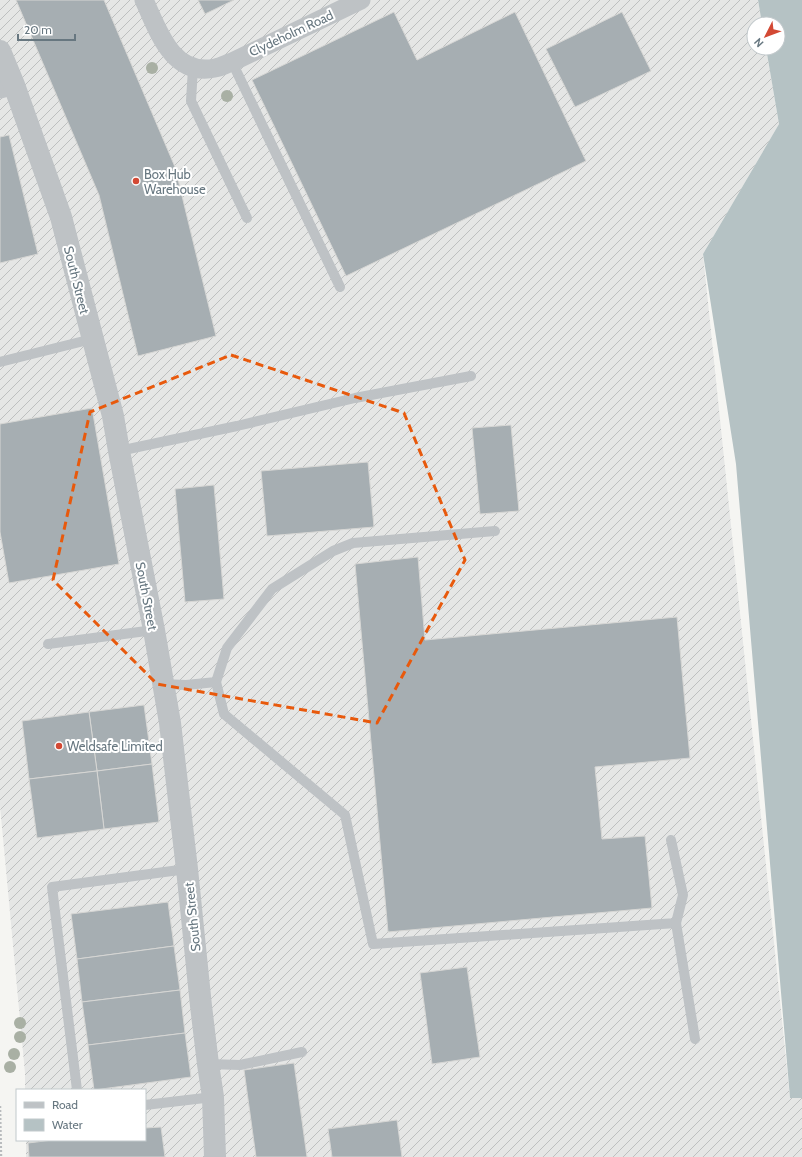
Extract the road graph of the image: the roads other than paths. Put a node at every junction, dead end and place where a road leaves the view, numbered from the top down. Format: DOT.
graph roads {
  1 [pos="144,0"];
  2 [pos="361,0"];
  3 [pos="0,51"];
  4 [pos="227,64"];
  5 [pos="193,68"];
  6 [pos="7,87"];
  7 [pos="247,218"];
  8 [pos="340,287"];
  9 [pos="92,339"];
  10 [pos="0,362"];
  11 [pos="471,376"];
  12 [pos="119,451"];
  13 [pos="495,531"];
  14 [pos="154,630"];
  15 [pos="48,644"];
  16 [pos="216,682"];
  17 [pos="163,684"];
  18 [pos="671,840"];
  19 [pos="187,869"];
  20 [pos="676,923"];
  21 [pos="696,1039"];
  22 [pos="302,1052"];
  23 [pos="208,1064"];
  24 [pos="77,1089"];
  25 [pos="213,1097"];
  26 [pos="146,1105"];
  27 [pos="215,1157"];
  1 -- 5 [label="street"];
  2 -- 4 [label="street, Clydeholm Road"];
  3 -- 6 [label="street, South Street"];
  4 -- 5 [label="street, Clydeholm Road"];
  4 -- 8 [label="lane"];
  5 -- 7 [label="lane"];
  6 -- 9 [label="street, South Street"];
  9 -- 10 [label="lane"];
  9 -- 12 [label="street, South Street"];
  11 -- 12 [label="lane"];
  12 -- 14 [label="street, South Street"];
  13 -- 16 [label="lane"];
  14 -- 15 [label="lane"];
  14 -- 17 [label="street, South Street"];
  16 -- 17 [label="lane"];
  16 -- 20 [label="lane"];
  17 -- 19 [label="street, South Street"];
  18 -- 20 [label="lane"];
  19 -- 23 [label="street, South Street"];
  19 -- 24 [label="lane"];
  20 -- 21 [label="lane"];
  22 -- 23 [label="lane"];
  23 -- 25 [label="street, South Street"];
  25 -- 26 [label="lane"];
  25 -- 27 [label="street, South Street"];
}
